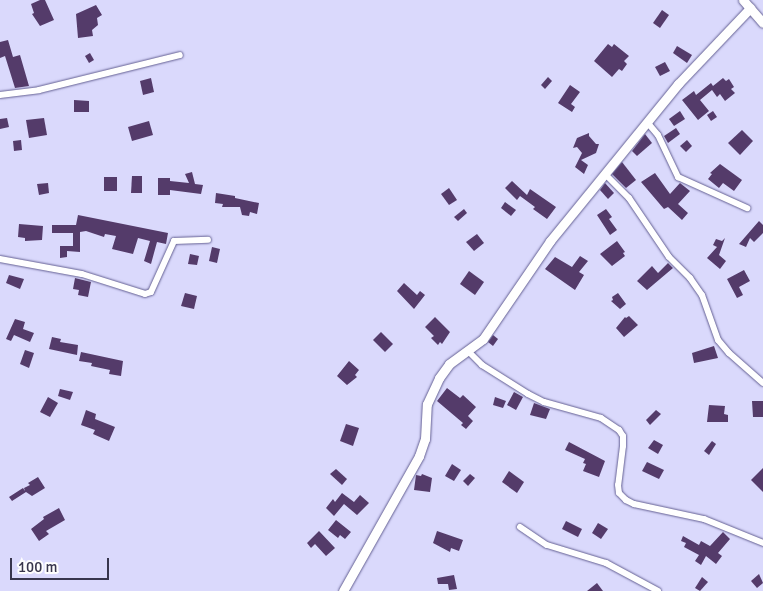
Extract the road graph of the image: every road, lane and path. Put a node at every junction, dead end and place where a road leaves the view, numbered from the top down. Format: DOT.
graph roads {
  1 [pos="746,2"];
  2 [pos="763,23"];
  3 [pos="180,55"];
  4 [pos="0,96"];
  5 [pos="647,122"];
  6 [pos="605,174"];
  7 [pos="747,208"];
  8 [pos="208,240"];
  9 [pos="0,259"];
  10 [pos="468,351"];
  11 [pos="763,383"];
  12 [pos="520,527"];
  13 [pos="763,543"];
  14 [pos="343,591"];
  15 [pos="658,591"];
  1 -- 2 [label="street"];
  1 -- 5 [label="street"];
  3 -- 4 [label="street"];
  5 -- 6 [label="street"];
  5 -- 7 [label="street"];
  6 -- 10 [label="street"];
  6 -- 11 [label="street"];
  8 -- 9 [label="street"];
  10 -- 13 [label="street"];
  10 -- 14 [label="street"];
  12 -- 15 [label="street"];
}
